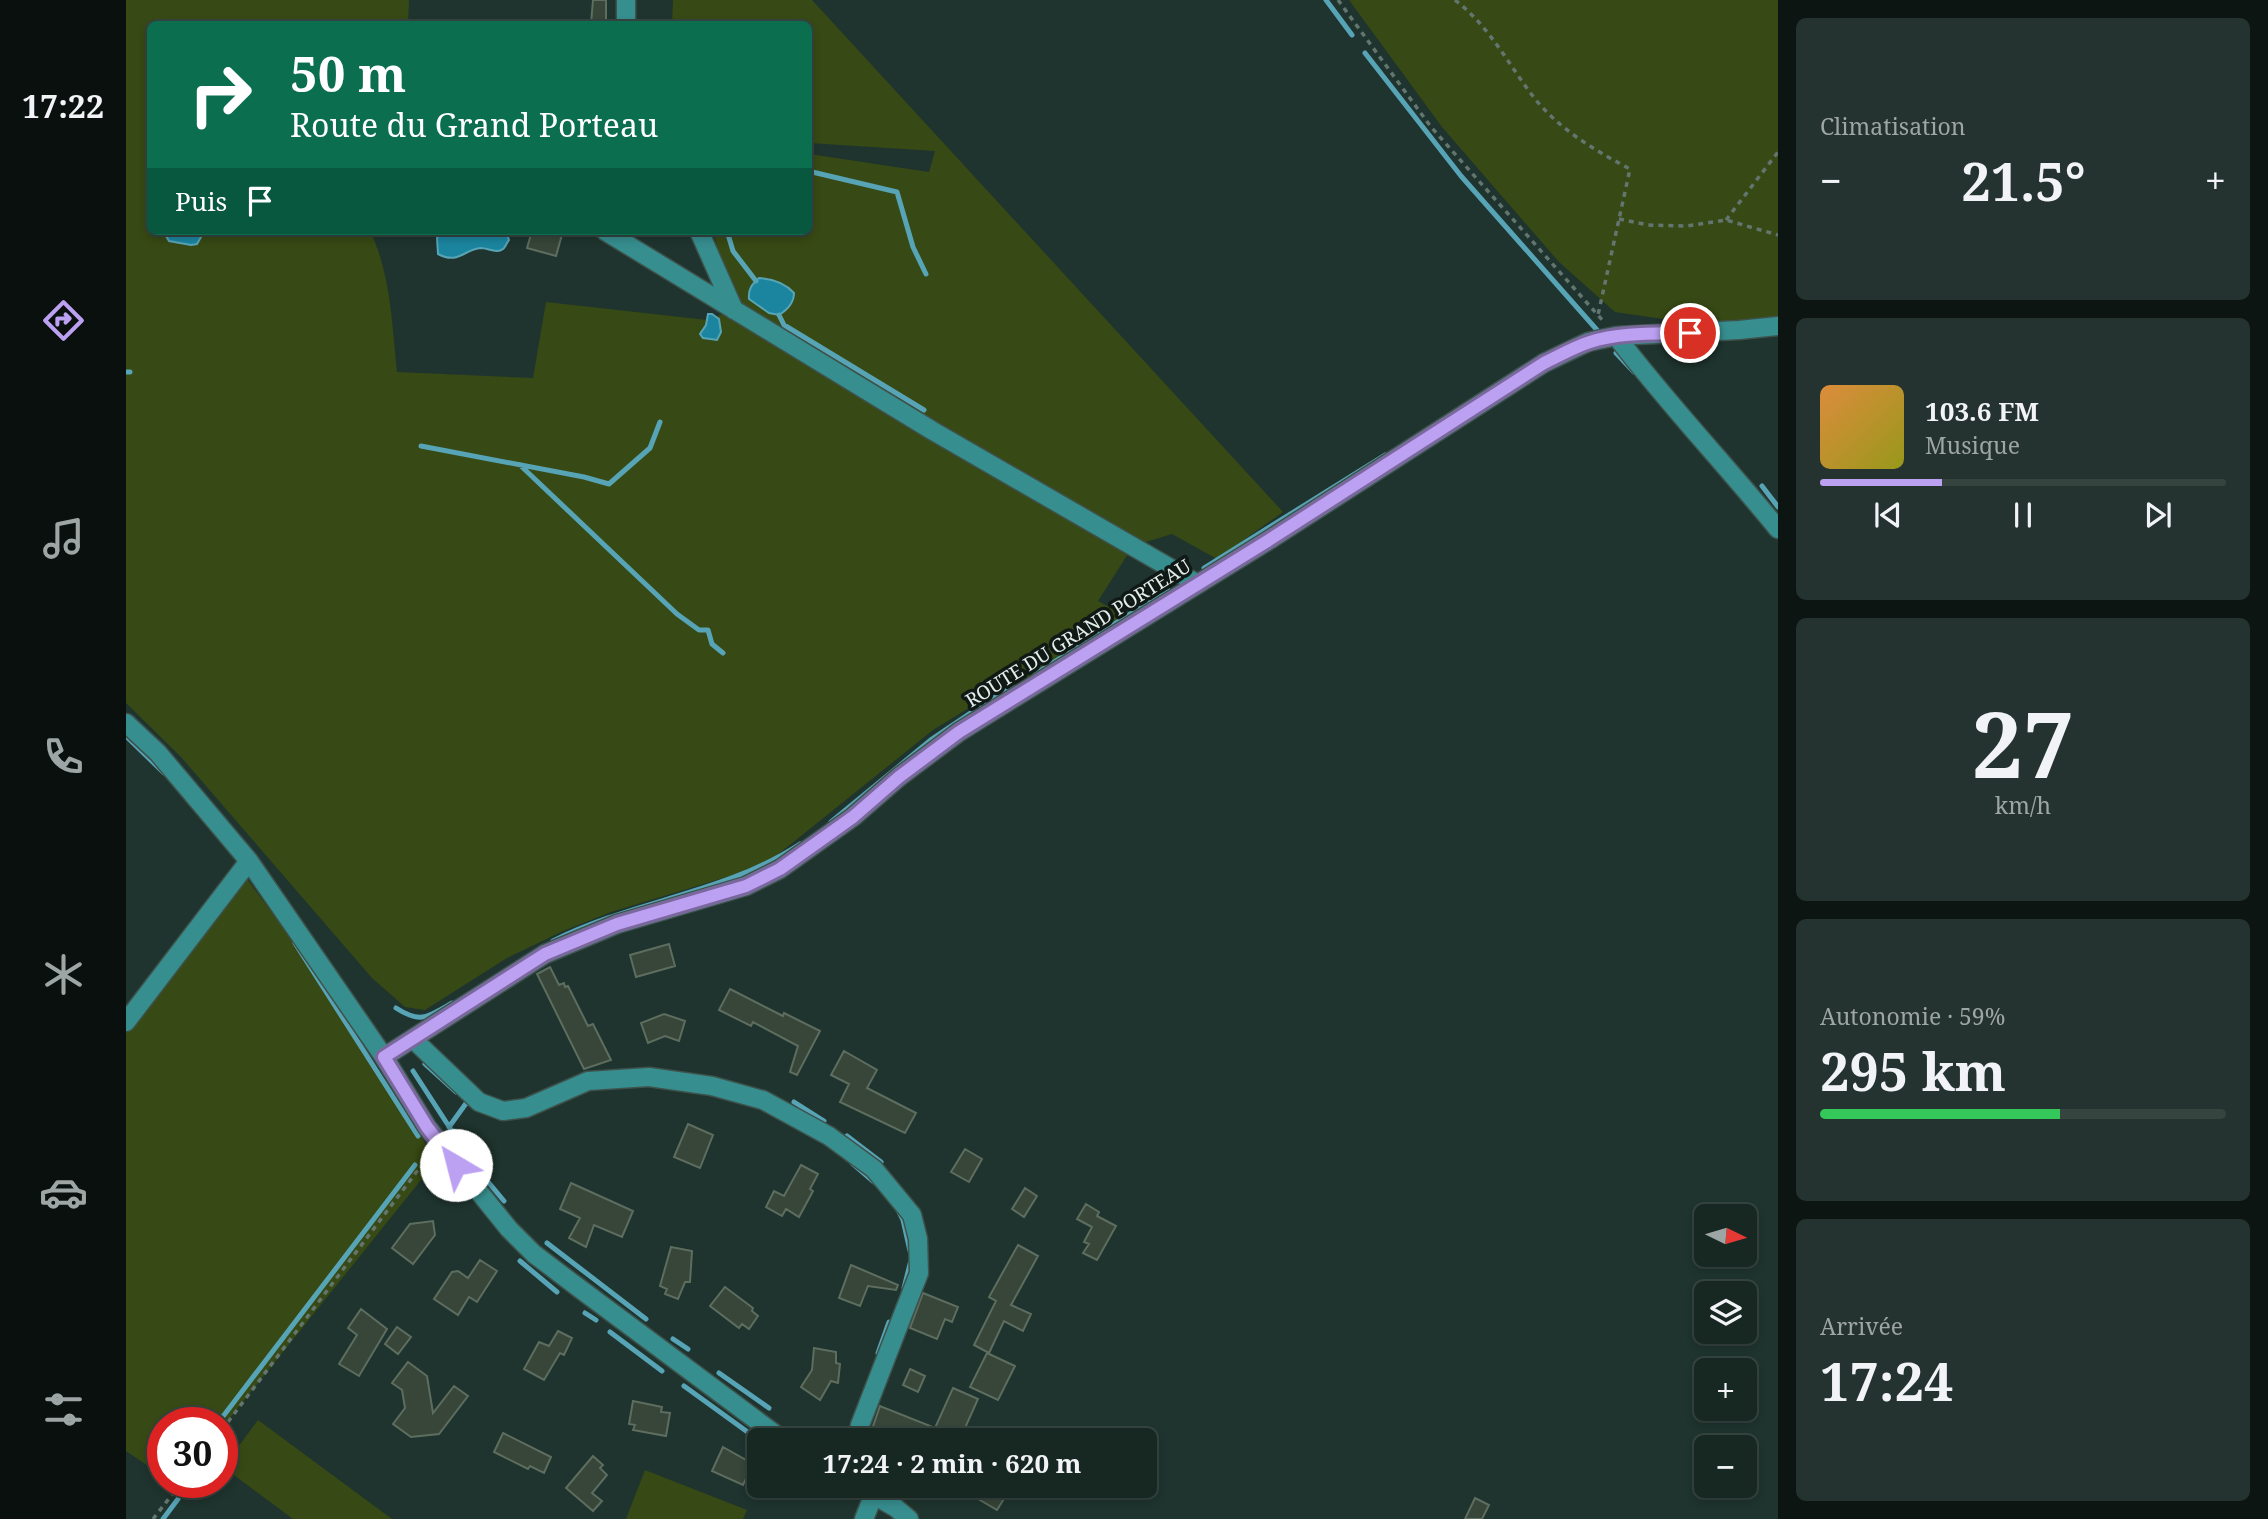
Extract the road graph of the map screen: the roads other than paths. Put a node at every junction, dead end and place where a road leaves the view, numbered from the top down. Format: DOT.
graph roads {
  1 [pos="626,0"];
  2 [pos="626,21"];
  3 [pos="612,235"];
  4 [pos="701,235"];
  5 [pos="734,310"];
  6 [pos="1778,326"];
  7 [pos="1616,336"];
  8 [pos="1778,529"];
  9 [pos="1198,584"];
  10 [pos="126,723"];
  11 [pos="249,861"];
  12 [pos="126,1022"];
  13 [pos="414,1040"];
  14 [pos="384,1057"];
  15 [pos="767,1428"];
  16 [pos="859,1428"];
  17 [pos="865,1498"];
  18 [pos="878,1498"];
  19 [pos="864,1519"];
  20 [pos="909,1519"];
  1 -- 2 [label="street"];
  3 -- 5 [label="street"];
  4 -- 5 [label="street"];
  5 -- 9 [label="street"];
  6 -- 7 [label="street, ROUTE DU GRAND PORTEAU"];
  7 -- 8 [label="street"];
  7 -- 9 [label="street, ROUTE DU GRAND PORTEAU"];
  9 -- 13 [label="street, ROUTE DU GRAND PORTEAU"];
  10 -- 11 [label="street"];
  11 -- 12 [label="street"];
  11 -- 14 [label="street"];
  13 -- 14 [label="street, ROUTE DU GRAND PORTEAU"];
  13 -- 16 [label="street"];
  14 -- 15 [label="street"];
  17 -- 19 [label="street"];
  18 -- 20 [label="street"];
}
